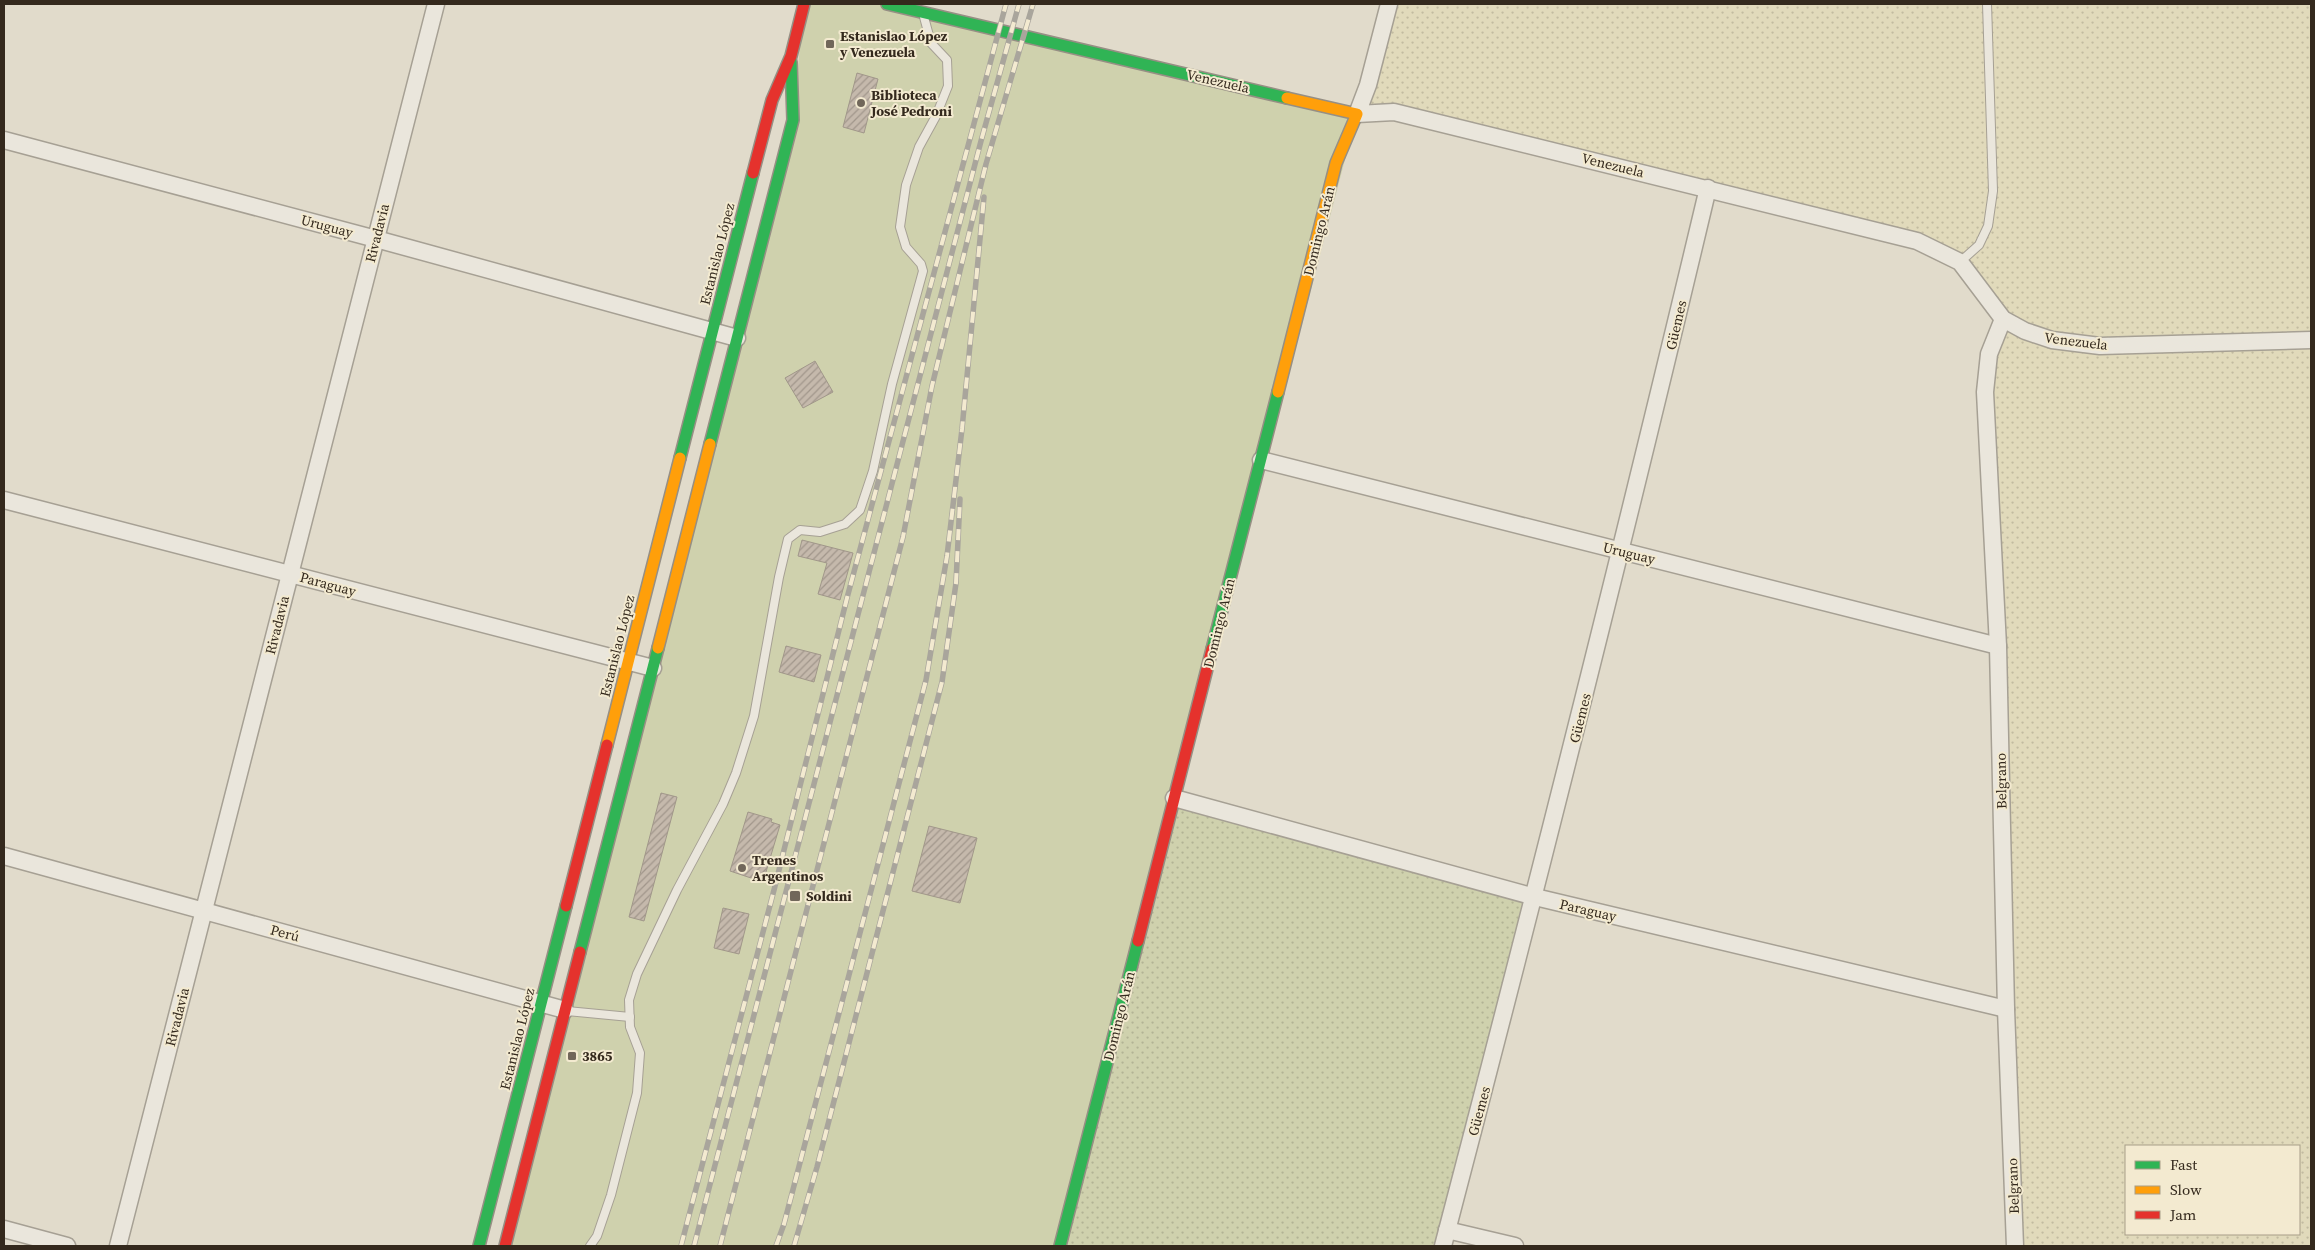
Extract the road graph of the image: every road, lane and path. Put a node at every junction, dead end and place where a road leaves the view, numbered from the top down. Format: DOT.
graph roads {
  1 [pos="436,4"];
  2 [pos="804,4"];
  3 [pos="887,4"];
  4 [pos="1389,4"];
  5 [pos="1987,4"];
  6 [pos="923,12"];
  7 [pos="791,56"];
  8 [pos="1357,114"];
  9 [pos="4,140"];
  10 [pos="1708,188"];
  11 [pos="376,239"];
  12 [pos="1960,262"];
  13 [pos="2003,319"];
  14 [pos="713,332"];
  15 [pos="737,338"];
  16 [pos="2311,340"];
  17 [pos="1260,460"];
  18 [pos="4,500"];
  19 [pos="1622,551"];
  20 [pos="290,574"];
  21 [pos="1998,646"];
  22 [pos="628,662"];
  23 [pos="653,668"];
  24 [pos="1174,798"];
  25 [pos="4,856"];
  26 [pos="1535,897"];
  27 [pos="204,911"];
  28 [pos="541,1004"];
  29 [pos="2006,1009"];
  30 [pos="565,1010"];
  31 [pos="630,1018"];
  32 [pos="4,1229"];
  33 [pos="1448,1230"];
  34 [pos="67,1246"];
  35 [pos="118,1246"];
  36 [pos="479,1246"];
  37 [pos="505,1246"];
  38 [pos="590,1246"];
  39 [pos="1060,1246"];
  40 [pos="1443,1246"];
  41 [pos="1514,1246"];
  42 [pos="2015,1246"];
  1 -- 11 [label="street, Rivadavia"];
  2 -- 7 [label="main road, Estanislao López"];
  3 -- 6 [label="main road, Venezuela"];
  4 -- 8 [label="street, Domingo Arán"];
  5 -- 12 [label="lane"];
  6 -- 8 [label="main road, Venezuela"];
  6 -- 31 [label="lane"];
  7 -- 14 [label="main road, Estanislao López"];
  7 -- 15 [label="main road, Estanislao López"];
  8 -- 10 [label="street, Venezuela"];
  8 -- 17 [label="main road, Domingo Arán"];
  9 -- 11 [label="street, Uruguay"];
  10 -- 12 [label="street, Venezuela"];
  10 -- 19 [label="street, Güemes"];
  11 -- 14 [label="street, Uruguay"];
  11 -- 20 [label="street, Rivadavia"];
  12 -- 13 [label="street, Venezuela"];
  13 -- 16 [label="street, Venezuela"];
  13 -- 21 [label="street, Belgrano"];
  14 -- 15 [label="street, Uruguay"];
  14 -- 22 [label="main road, Estanislao López"];
  15 -- 23 [label="main road, Estanislao López"];
  17 -- 19 [label="street, Uruguay"];
  17 -- 24 [label="main road, Domingo Arán"];
  18 -- 20 [label="street, Paraguay"];
  19 -- 21 [label="street, Uruguay"];
  19 -- 26 [label="street, Güemes"];
  20 -- 22 [label="street, Paraguay"];
  20 -- 27 [label="street, Rivadavia"];
  21 -- 29 [label="street, Belgrano"];
  22 -- 23 [label="street, Paraguay"];
  22 -- 28 [label="main road, Estanislao López"];
  23 -- 30 [label="main road, Estanislao López"];
  24 -- 26 [label="street, Paraguay"];
  24 -- 39 [label="main road, Domingo Arán"];
  25 -- 27 [label="street, Perú"];
  26 -- 29 [label="street, Paraguay"];
  26 -- 33 [label="street, Güemes"];
  27 -- 28 [label="street, Perú"];
  27 -- 35 [label="street, Rivadavia"];
  28 -- 30 [label="street, Perú"];
  28 -- 36 [label="main road, Estanislao López"];
  29 -- 42 [label="street, Belgrano"];
  30 -- 31 [label="lane"];
  30 -- 37 [label="main road, Estanislao López"];
  31 -- 38 [label="lane"];
  32 -- 34 [label="street"];
  33 -- 40 [label="street, Güemes"];
  33 -- 41 [label="street"];
}
